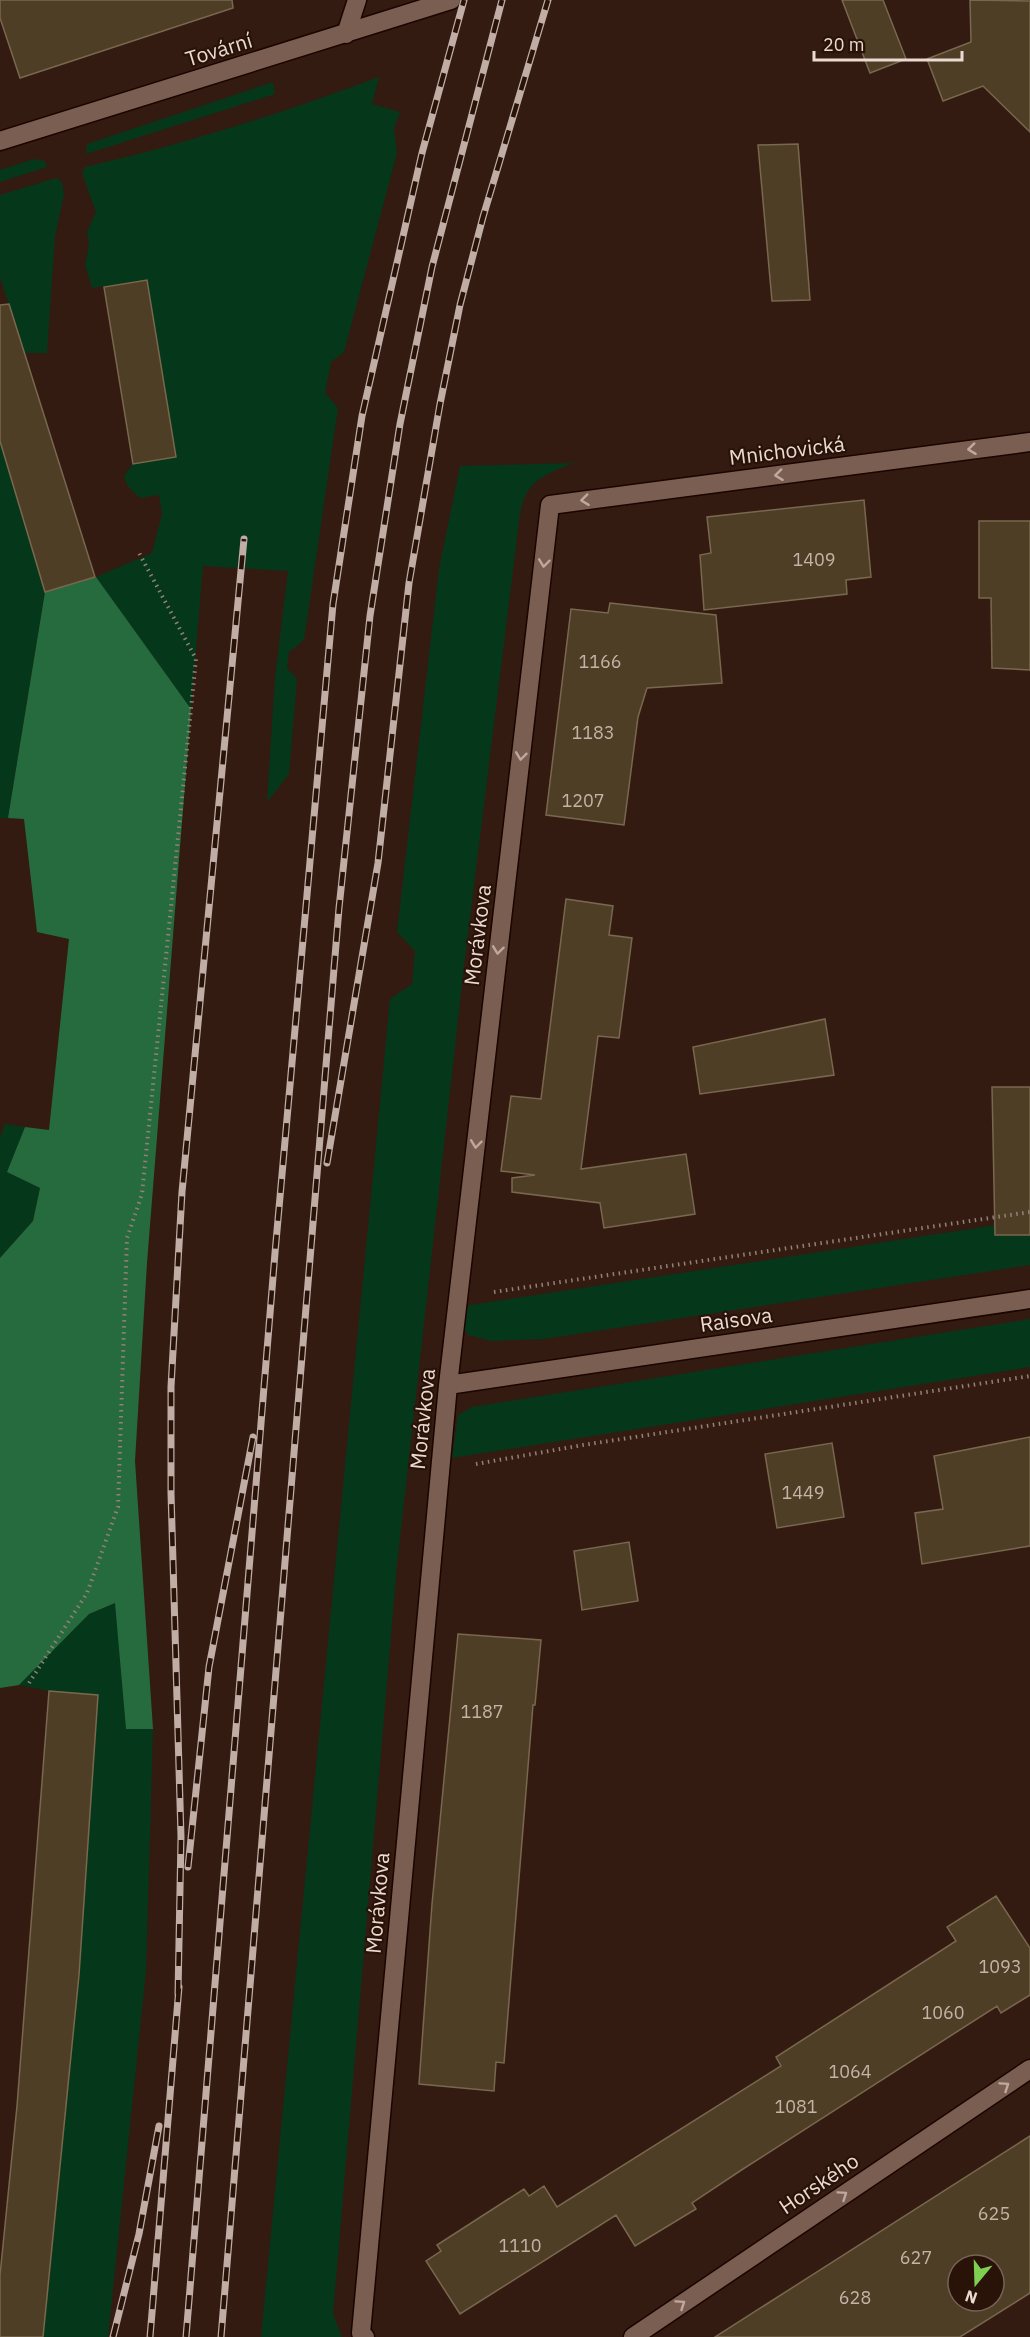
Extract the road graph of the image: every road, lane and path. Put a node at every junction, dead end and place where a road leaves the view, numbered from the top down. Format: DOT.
graph roads {
  1 [pos="357,0"];
  2 [pos="451,0"];
  3 [pos="346,34"];
  4 [pos="0,141"];
  5 [pos="1030,442"];
  6 [pos="550,505"];
  7 [pos="138,551"];
  8 [pos="1030,1212"];
  9 [pos="458,1298"];
  10 [pos="1030,1299"];
  11 [pos="1030,1376"];
  12 [pos="448,1385"];
  13 [pos="440,1471"];
  14 [pos="29,1683"];
  15 [pos="1030,2069"];
  16 [pos="365,2337"];
  17 [pos="633,2337"];
  1 -- 3 [label="street"];
  2 -- 3 [label="street, Tovární"];
  3 -- 4 [label="street, Tovární"];
  5 -- 6 [label="street, Mnichovická, one-way"];
  6 -- 9 [label="street, Morávkova, one-way"];
  7 -- 14 [label="path"];
  8 -- 9 [label="path"];
  9 -- 12 [label="street, Morávkova"];
  10 -- 12 [label="street, Raisova"];
  11 -- 13 [label="path"];
  12 -- 13 [label="street, Morávkova"];
  13 -- 16 [label="street, Morávkova"];
  17 -- 15 [label="street, Horského, one-way"];
}
